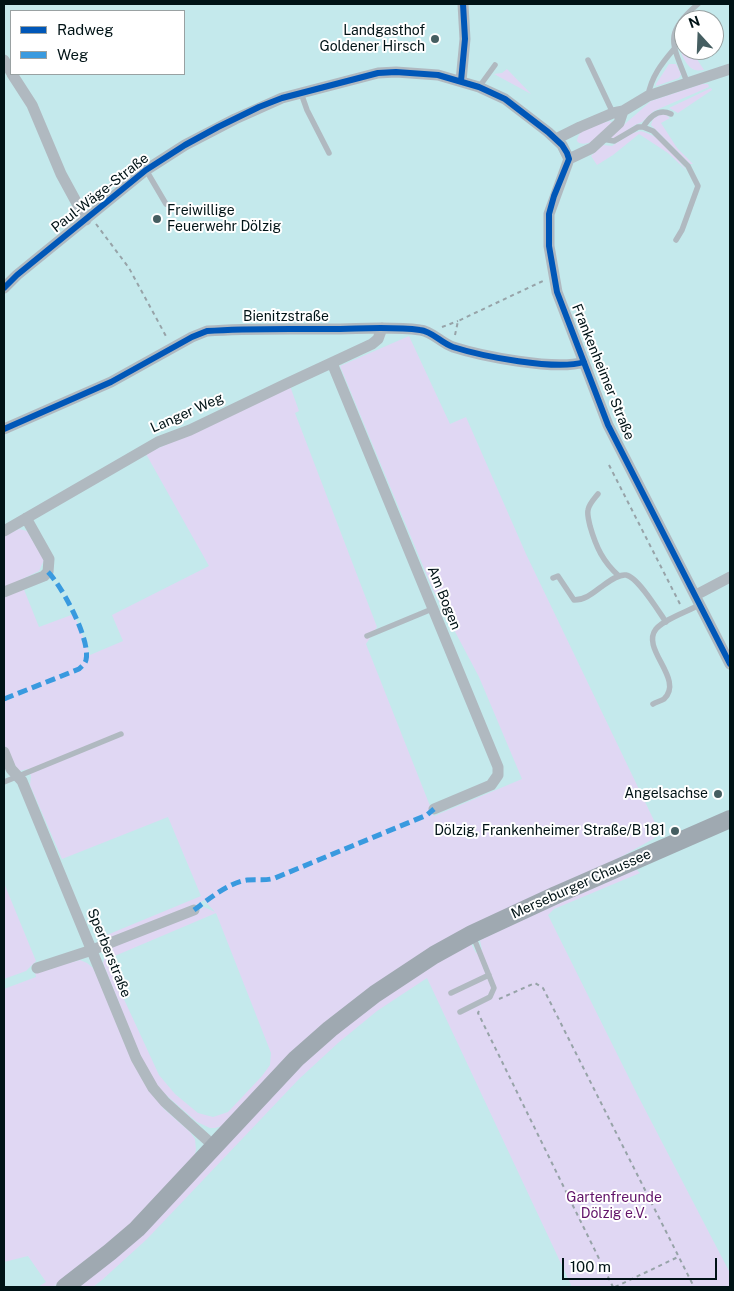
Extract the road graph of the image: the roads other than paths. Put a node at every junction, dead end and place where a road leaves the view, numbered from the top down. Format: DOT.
graph roads {
  1 [pos="463,4"];
  2 [pos="674,32"];
  3 [pos="674,49"];
  4 [pos="588,60"];
  5 [pos="678,60"];
  6 [pos="495,65"];
  7 [pos="730,69"];
  8 [pos="13,75"];
  9 [pos="461,81"];
  10 [pos="687,82"];
  11 [pos="479,87"];
  12 [pos="301,93"];
  13 [pos="648,96"];
  14 [pos="618,112"];
  15 [pos="671,114"];
  16 [pos="644,127"];
  17 [pos="556,139"];
  18 [pos="602,139"];
  19 [pos="328,153"];
  20 [pos="568,158"];
  21 [pos="146,170"];
  22 [pos="166,204"];
  23 [pos="88,218"];
  24 [pos="676,240"];
  25 [pos="4,288"];
  26 [pos="382,328"];
  27 [pos="584,362"];
  28 [pos="332,363"];
  29 [pos="4,429"];
  30 [pos="598,494"];
  31 [pos="26,518"];
  32 [pos="4,531"];
  33 [pos="619,576"];
  34 [pos="730,577"];
  35 [pos="553,578"];
  36 [pos="4,592"];
  37 [pos="698,600"];
  38 [pos="432,609"];
  39 [pos="666,622"];
  40 [pos="367,636"];
  41 [pos="730,664"];
  42 [pos="653,704"];
  43 [pos="121,734"];
  44 [pos="4,752"];
  45 [pos="17,777"];
  46 [pos="4,782"];
  47 [pos="434,810"];
  48 [pos="730,819"];
  49 [pos="194,910"];
  50 [pos="472,934"];
  51 [pos="92,950"];
  52 [pos="37,968"];
  53 [pos="489,975"];
  54 [pos="451,993"];
  55 [pos="460,1012"];
  56 [pos="215,1147"];
  57 [pos="65,1287"];
  1 -- 9 [label="street"];
  2 -- 3 [label="lane"];
  3 -- 13 [label="lane"];
  4 -- 14 [label="lane"];
  5 -- 10 [label="lane"];
  6 -- 11 [label="lane"];
  7 -- 10 [label="street"];
  8 -- 23 [label="street"];
  9 -- 11 [label="street, Paul-Wäge-Straße"];
  9 -- 12 [label="street, Paul-Wäge-Straße"];
  10 -- 13 [label="street"];
  11 -- 17 [label="street, Paul-Wäge-Straße"];
  12 -- 19 [label="lane"];
  12 -- 21 [label="street, Paul-Wäge-Straße"];
  13 -- 14 [label="street"];
  14 -- 17 [label="street"];
  14 -- 18 [label="street"];
  15 -- 16 [label="lane"];
  16 -- 18 [label="lane"];
  16 -- 24 [label="lane"];
  17 -- 20 [label="street, Paul-Wäge-Straße"];
  18 -- 20 [label="street"];
  20 -- 27 [label="street, Frankenheimer Straße"];
  21 -- 22 [label="lane"];
  21 -- 23 [label="street, Paul-Wäge-Straße"];
  23 -- 25 [label="street, Paul-Wäge-Straße"];
  26 -- 27 [label="street, Bienitzstraße"];
  26 -- 28 [label="street, Langer Weg"];
  26 -- 29 [label="street, Bienitzstraße"];
  27 -- 37 [label="street, Frankenheimer Straße"];
  28 -- 31 [label="street, Langer Weg"];
  28 -- 38 [label="street, Am Bogen"];
  30 -- 33 [label="lane"];
  31 -- 32 [label="street, Langer Weg"];
  31 -- 36 [label="street"];
  33 -- 35 [label="lane"];
  33 -- 39 [label="lane"];
  34 -- 37 [label="street"];
  37 -- 39 [label="lane"];
  37 -- 41 [label="street, Frankenheimer Straße"];
  38 -- 40 [label="lane"];
  38 -- 47 [label="street, Am Bogen"];
  39 -- 42 [label="lane"];
  43 -- 45 [label="lane"];
  44 -- 45 [label="street, Sperberstraße"];
  45 -- 46 [label="lane"];
  45 -- 51 [label="street, Sperberstraße"];
  48 -- 50 [label="main road, Merseburger Chaussee"];
  49 -- 51 [label="street"];
  50 -- 53 [label="lane"];
  50 -- 56 [label="main road, Merseburger Chaussee"];
  51 -- 52 [label="street"];
  51 -- 56 [label="street, Sperberstraße"];
  53 -- 54 [label="lane"];
  53 -- 55 [label="lane"];
  56 -- 57 [label="main road, Merseburger Chaussee"];
}
